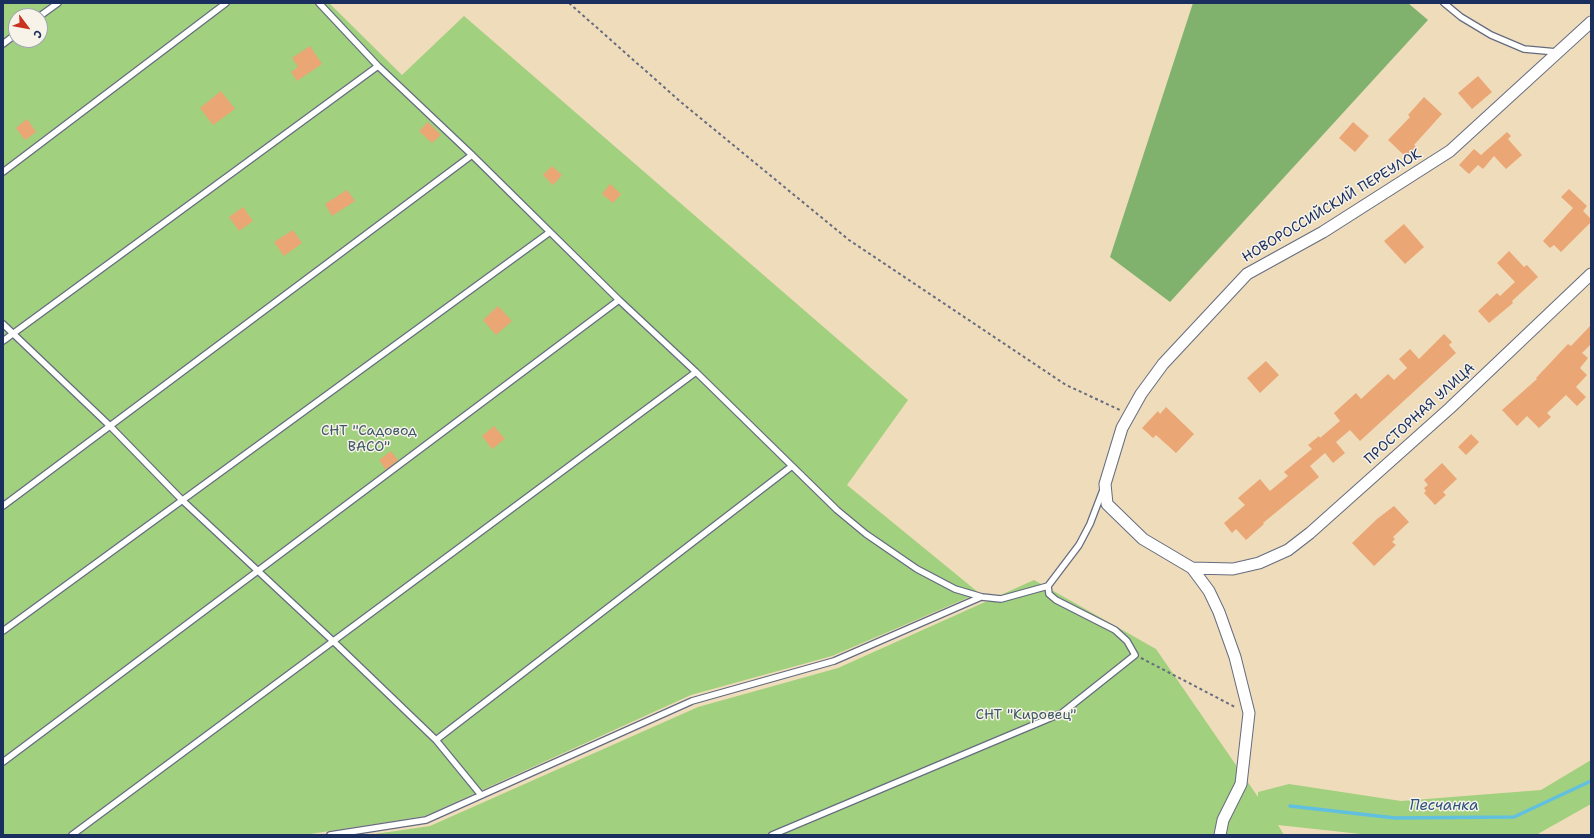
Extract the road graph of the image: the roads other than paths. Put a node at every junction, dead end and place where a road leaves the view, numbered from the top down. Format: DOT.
graph roads {
  1 [pos="58,3"];
  2 [pos="226,3"];
  3 [pos="319,3"];
  4 [pos="1444,3"];
  5 [pos="48,10"];
  6 [pos="1591,22"];
  7 [pos="1557,52"];
  8 [pos="378,66"];
  9 [pos="472,155"];
  10 [pos="3,172"];
  11 [pos="550,232"];
  12 [pos="1591,274"];
  13 [pos="619,300"];
  14 [pos="3,324"];
  15 [pos="13,334"];
  16 [pos="3,341"];
  17 [pos="696,372"];
  18 [pos="110,426"];
  19 [pos="792,466"];
  20 [pos="1105,484"];
  21 [pos="182,500"];
  22 [pos="3,506"];
  23 [pos="1259,563"];
  24 [pos="1192,568"];
  25 [pos="259,570"];
  26 [pos="1048,586"];
  27 [pos="982,597"];
  28 [pos="3,631"];
  29 [pos="333,641"];
  30 [pos="436,740"];
  31 [pos="3,762"];
  32 [pos="481,795"];
  33 [pos="72,835"];
  34 [pos="330,835"];
  35 [pos="772,835"];
  36 [pos="1220,835"];
  1 -- 5 [label="lane"];
  2 -- 10 [label="lane"];
  3 -- 8 [label="lane"];
  4 -- 7 [label="lane"];
  6 -- 7 [label="street, НОВОРОССИЙСКИЙ ПЕРЕУЛОК"];
  7 -- 20 [label="street, НОВОРОССИЙСКИЙ ПЕРЕУЛОК"];
  8 -- 9 [label="lane"];
  8 -- 15 [label="lane"];
  9 -- 11 [label="lane"];
  9 -- 18 [label="lane"];
  11 -- 13 [label="lane"];
  11 -- 21 [label="lane"];
  12 -- 23 [label="street, ПРОСТОРНАЯ УЛИЦА"];
  13 -- 17 [label="lane"];
  13 -- 25 [label="lane"];
  14 -- 15 [label="lane"];
  15 -- 16 [label="lane"];
  15 -- 18 [label="lane"];
  17 -- 19 [label="lane"];
  17 -- 29 [label="lane"];
  18 -- 21 [label="lane"];
  18 -- 22 [label="lane"];
  19 -- 27 [label="lane"];
  19 -- 30 [label="lane"];
  20 -- 24 [label="street, НОВОРОССИЙСКИЙ ПЕРЕУЛОК"];
  20 -- 26 [label="lane"];
  21 -- 25 [label="lane"];
  21 -- 28 [label="lane"];
  23 -- 24 [label="street, НОВОРОССИЙСКИЙ ПЕРЕУЛОК"];
  24 -- 36 [label="street"];
  25 -- 29 [label="lane"];
  25 -- 31 [label="lane"];
  26 -- 27 [label="lane"];
  26 -- 35 [label="lane"];
  27 -- 32 [label="lane"];
  29 -- 30 [label="lane"];
  29 -- 33 [label="lane"];
  30 -- 32 [label="lane"];
  32 -- 34 [label="lane"];
}
